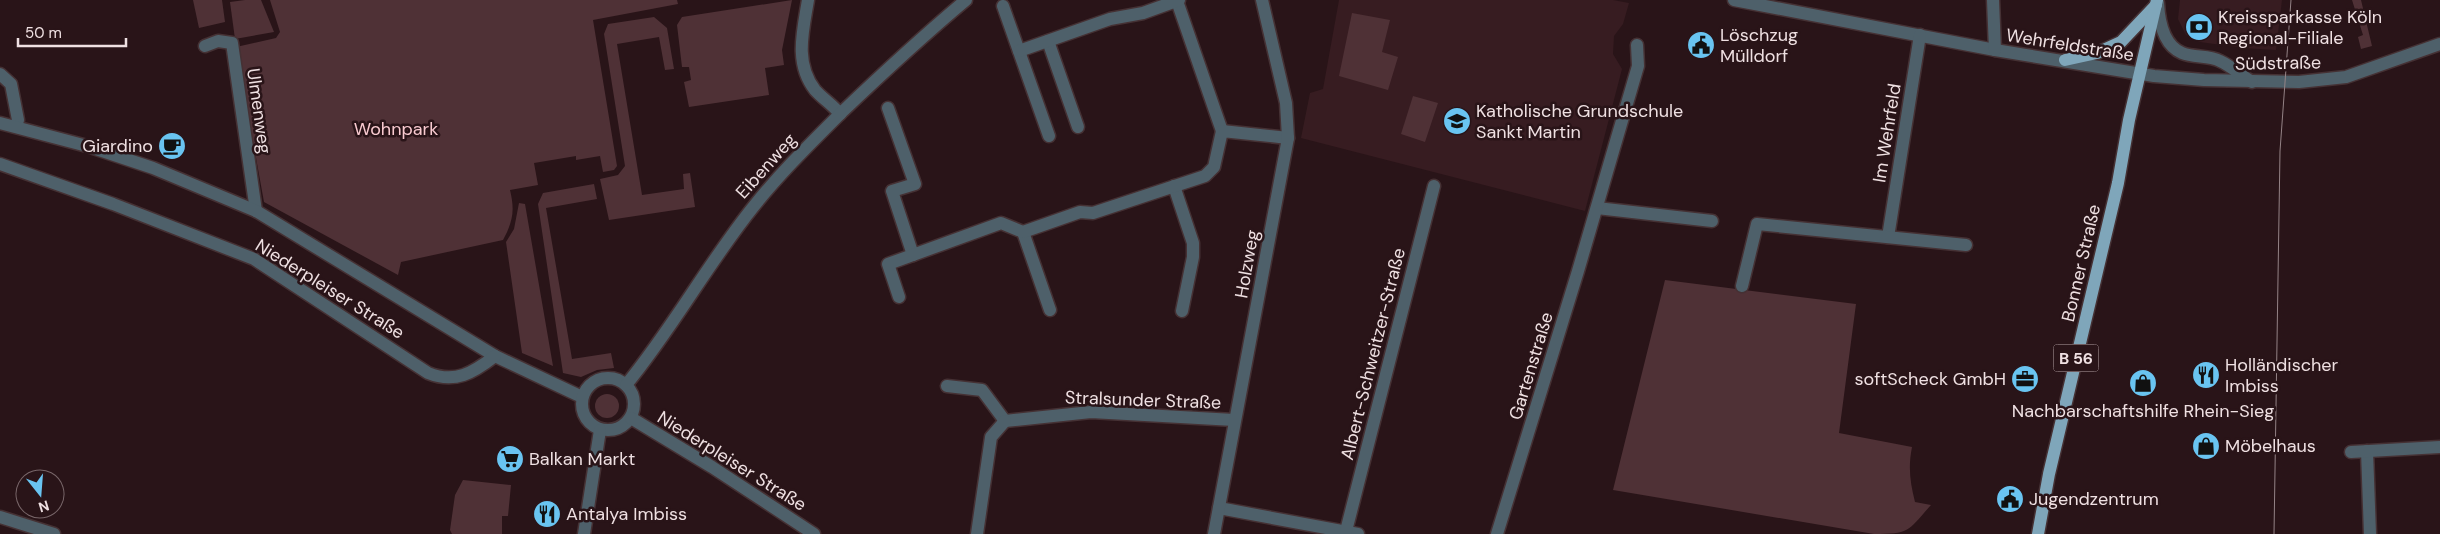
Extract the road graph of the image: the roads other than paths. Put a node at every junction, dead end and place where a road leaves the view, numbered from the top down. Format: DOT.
graph roads {
  1 [pos="808,0"];
  2 [pos="966,0"];
  3 [pos="1178,0"];
  4 [pos="1262,0"];
  5 [pos="1734,0"];
  6 [pos="1993,0"];
  7 [pos="2157,2"];
  8 [pos="1003,6"];
  9 [pos="1920,36"];
  10 [pos="1048,42"];
  11 [pos="2440,44"];
  12 [pos="1637,45"];
  13 [pos="205,46"];
  14 [pos="1995,50"];
  15 [pos="1019,51"];
  16 [pos="2065,60"];
  17 [pos="0,74"];
  18 [pos="2140,74"];
  19 [pos="2252,82"];
  20 [pos="888,108"];
  21 [pos="840,114"];
  22 [pos="0,123"];
  23 [pos="16,126"];
  24 [pos="1078,127"];
  25 [pos="1222,131"];
  26 [pos="1049,136"];
  27 [pos="1288,138"];
  28 [pos="0,164"];
  29 [pos="1174,186"];
  30 [pos="1434,186"];
  31 [pos="1597,208"];
  32 [pos="256,211"];
  33 [pos="1712,221"];
  34 [pos="1023,232"];
  35 [pos="1888,237"];
  36 [pos="1966,245"];
  37 [pos="913,255"];
  38 [pos="1742,286"];
  39 [pos="899,297"];
  40 [pos="1050,310"];
  41 [pos="1182,311"];
  42 [pos="495,356"];
  43 [pos="626,385"];
  44 [pos="947,386"];
  45 [pos="582,397"];
  46 [pos="631,418"];
  47 [pos="1234,420"];
  48 [pos="1004,421"];
  49 [pos="600,430"];
  50 [pos="2440,447"];
  51 [pos="2367,451"];
  52 [pos="2351,452"];
  53 [pos="1219,508"];
  54 [pos="0,517"];
  55 [pos="1352,532"];
  56 [pos="54,534"];
  57 [pos="584,534"];
  58 [pos="814,534"];
  59 [pos="977,534"];
  60 [pos="1214,534"];
  61 [pos="1497,534"];
  62 [pos="2038,534"];
  63 [pos="2370,534"];
  1 -- 21 [label="street"];
  2 -- 21 [label="street, Eibenweg"];
  3 -- 10 [label="street"];
  3 -- 25 [label="street"];
  4 -- 27 [label="street, Holzweg"];
  5 -- 9 [label="street, Wehrfeldstraße"];
  6 -- 14 [label="street, Wehrfeldstraße"];
  7 -- 16 [label="main road"];
  7 -- 18 [label="main road, Bonner Straße / B 56"];
  7 -- 19 [label="street"];
  8 -- 15 [label="street"];
  9 -- 14 [label="street, Wehrfeldstraße"];
  9 -- 35 [label="street, Im Wehrfeld"];
  10 -- 15 [label="street"];
  10 -- 24 [label="street"];
  11 -- 19 [label="street, Südstraße"];
  12 -- 31 [label="street, Gartenstraße"];
  13 -- 32 [label="street, Ulmenweg"];
  14 -- 16 [label="street, Wehrfeldstraße"];
  15 -- 26 [label="street"];
  16 -- 18 [label="street, Wehrfeldstraße"];
  17 -- 23 [label="street"];
  18 -- 19 [label="street, Südstraße"];
  18 -- 62 [label="main road, Bonner Straße / B 56"];
  20 -- 37 [label="street"];
  21 -- 43 [label="street, Eibenweg"];
  22 -- 23 [label="street, Niederpleiser Straße"];
  23 -- 32 [label="street, Niederpleiser Straße"];
  25 -- 27 [label="street"];
  25 -- 29 [label="street"];
  27 -- 47 [label="street, Holzweg"];
  28 -- 42 [label="street, Niederpleiser Straße"];
  29 -- 34 [label="street"];
  29 -- 41 [label="street"];
  30 -- 55 [label="street, Albert-Schweitzer-Straße"];
  31 -- 33 [label="street"];
  31 -- 61 [label="street, Gartenstraße"];
  32 -- 42 [label="street, Niederpleiser Straße"];
  34 -- 37 [label="street"];
  34 -- 40 [label="street"];
  35 -- 36 [label="street"];
  35 -- 38 [label="street"];
  37 -- 39 [label="street"];
  42 -- 45 [label="street, Niederpleiser Straße"];
  43 -- 45 [label="street"];
  43 -- 46 [label="street"];
  44 -- 48 [label="street"];
  45 -- 49 [label="street"];
  46 -- 49 [label="street"];
  46 -- 58 [label="street, Niederpleiser Straße"];
  47 -- 48 [label="street, Stralsunder Straße"];
  47 -- 53 [label="street, Holzweg"];
  48 -- 59 [label="street"];
  49 -- 57 [label="street"];
  50 -- 51 [label="street"];
  51 -- 52 [label="street"];
  51 -- 63 [label="street"];
  53 -- 55 [label="street"];
  53 -- 60 [label="street, Holzweg"];
  54 -- 56 [label="street"];
}
